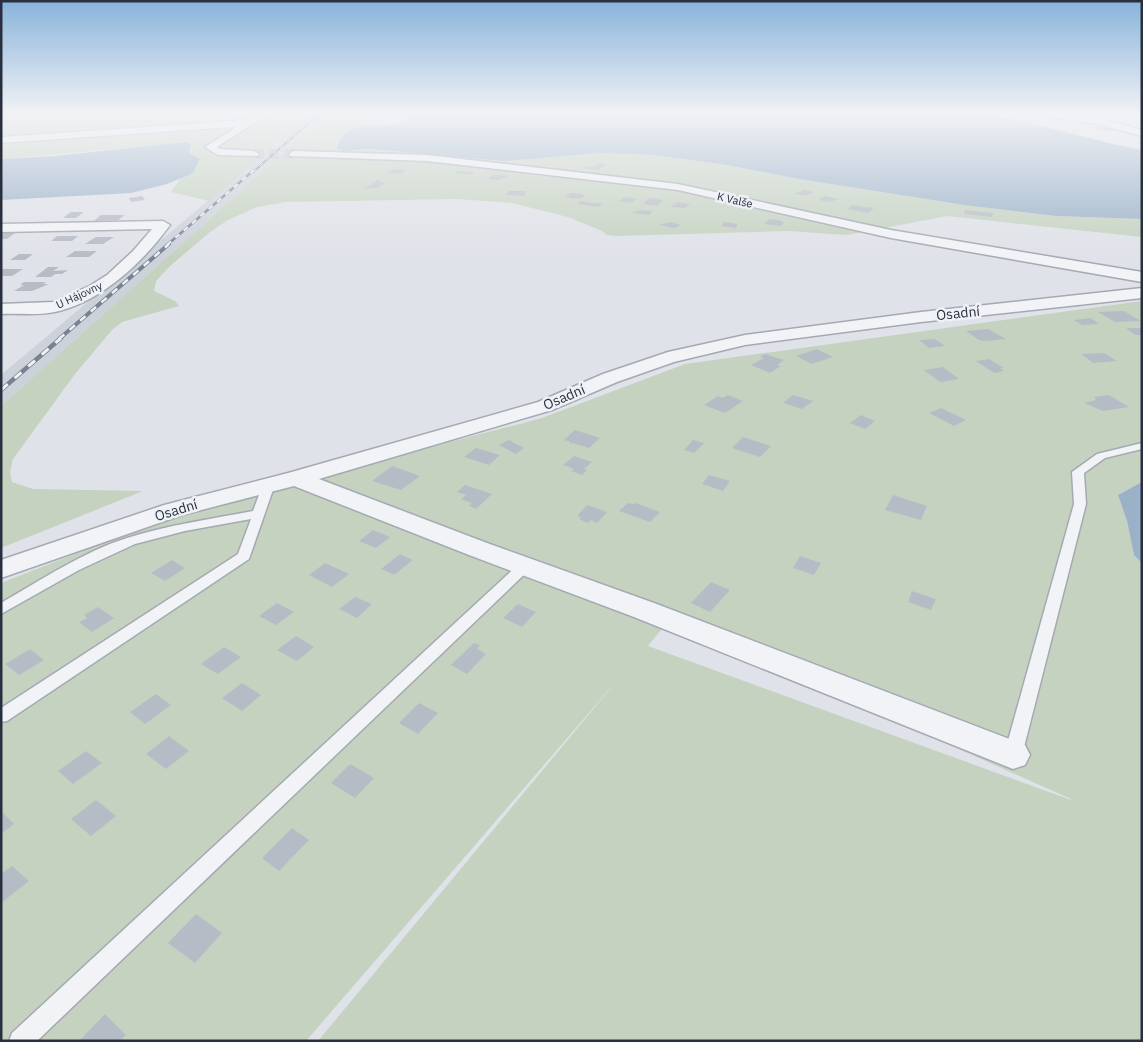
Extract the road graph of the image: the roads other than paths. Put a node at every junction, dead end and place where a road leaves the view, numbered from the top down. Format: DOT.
graph roads {
  1 [pos="459,162"];
  2 [pos="1,228"];
  3 [pos="1142,277"];
  4 [pos="1142,293"];
  5 [pos="1,309"];
  6 [pos="1142,446"];
  7 [pos="296,478"];
  8 [pos="269,484"];
  9 [pos="258,514"];
  10 [pos="525,566"];
  11 [pos="1,569"];
  12 [pos="1,609"];
  13 [pos="1,716"];
  14 [pos="1013,755"];
  15 [pos="20,1041"];
  1 -- 3 [label="street, K Valše"];
  2 -- 5 [label="street, U Hájovny"];
  4 -- 7 [label="street, Osadní"];
  6 -- 14 [label="lane"];
  7 -- 8 [label="street, Osadní"];
  7 -- 10 [label="street"];
  8 -- 9 [label="lane"];
  8 -- 11 [label="street, Osadní"];
  9 -- 12 [label="lane"];
  9 -- 13 [label="lane"];
  10 -- 14 [label="street"];
  10 -- 15 [label="lane"];
}
